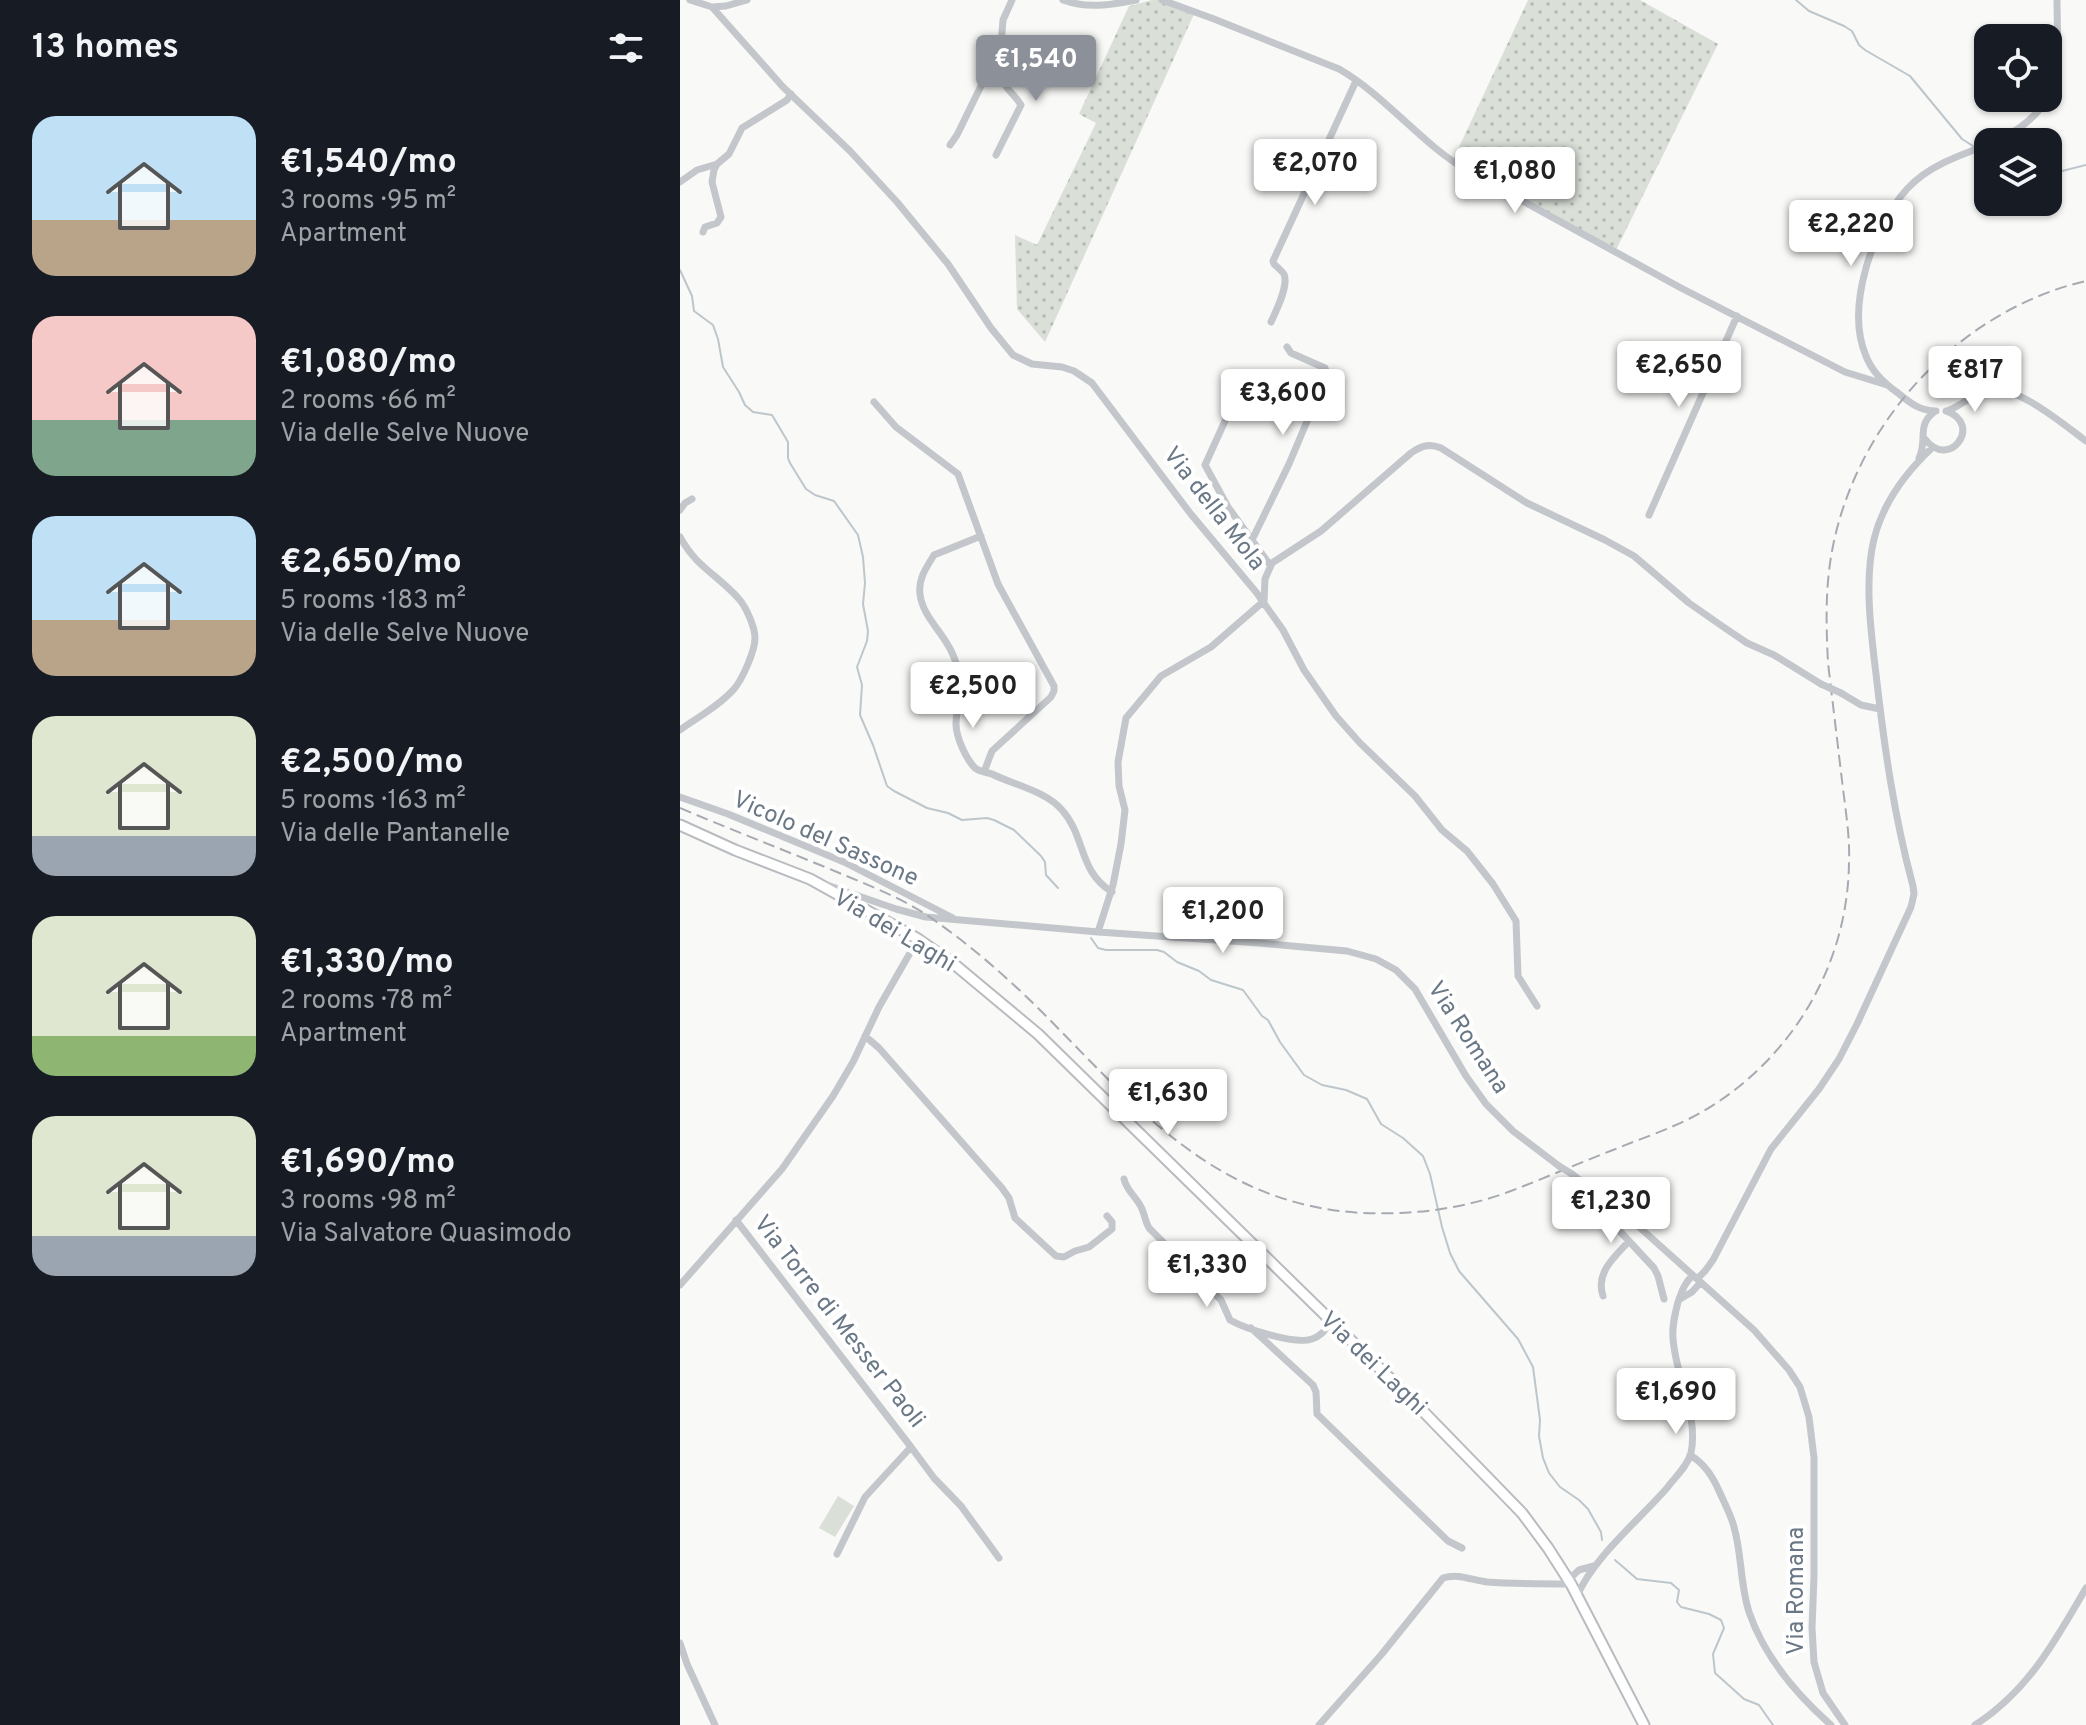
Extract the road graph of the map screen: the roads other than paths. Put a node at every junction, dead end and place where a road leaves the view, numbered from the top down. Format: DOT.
graph roads {
  1 [pos="690,0"];
  2 [pos="747,0"];
  3 [pos="1012,0"];
  4 [pos="1063,0"];
  5 [pos="1136,0"];
  6 [pos="1162,0"];
  7 [pos="2057,0"];
  8 [pos="712,7"];
  9 [pos="2057,24"];
  10 [pos="990,67"];
  11 [pos="1356,81"];
  12 [pos="791,94"];
  13 [pos="2038,112"];
  14 [pos="2019,128"];
  15 [pos="950,145"];
  16 [pos="1974,150"];
  17 [pos="996,155"];
  18 [pos="717,164"];
  19 [pos="680,182"];
  20 [pos="703,232"];
  21 [pos="1737,316"];
  22 [pos="1271,322"];
  23 [pos="1287,347"];
  24 [pos="1887,385"];
  25 [pos="1240,388"];
  26 [pos="874,402"];
  27 [pos="1965,403"];
  28 [pos="1915,407"];
  29 [pos="1936,411"];
  30 [pos="1947,411"];
  31 [pos="1961,422"];
  32 [pos="1924,425"];
  33 [pos="1925,439"];
  34 [pos="2086,441"];
  35 [pos="1933,447"];
  36 [pos="1917,462"];
  37 [pos="692,499"];
  38 [pos="680,510"];
  39 [pos="1649,515"];
  40 [pos="981,536"];
  41 [pos="680,537"];
  42 [pos="1252,540"];
  43 [pos="1270,565"];
  44 [pos="1263,602"];
  45 [pos="1880,709"];
  46 [pos="680,730"];
  47 [pos="984,772"];
  48 [pos="680,797"];
  49 [pos="680,825"];
  50 [pos="810,879"];
  51 [pos="1112,892"];
  52 [pos="955,919"];
  53 [pos="1098,932"];
  54 [pos="918,939"];
  55 [pos="1537,1006"];
  56 [pos="865,1036"];
  57 [pos="1124,1179"];
  58 [pos="1581,1181"];
  59 [pos="1107,1216"];
  60 [pos="736,1220"];
  61 [pos="1629,1241"];
  62 [pos="1696,1279"];
  63 [pos="680,1285"];
  64 [pos="1603,1296"];
  65 [pos="1664,1299"];
  66 [pos="1332,1322"];
  67 [pos="1251,1328"];
  68 [pos="911,1447"];
  69 [pos="1690,1455"];
  70 [pos="1462,1548"];
  71 [pos="837,1554"];
  72 [pos="999,1558"];
  73 [pos="1594,1566"];
  74 [pos="1561,1568"];
  75 [pos="1579,1570"];
  76 [pos="1572,1586"];
  77 [pos="2086,1588"];
  78 [pos="680,1643"];
  79 [pos="716,1723"];
  80 [pos="1319,1725"];
  81 [pos="1644,1725"];
  82 [pos="1831,1725"];
  83 [pos="1845,1725"];
  84 [pos="1975,1725"];
  1 -- 8 [label="street"];
  2 -- 8 [label="street"];
  3 -- 10 [label="street"];
  4 -- 5 [label="street"];
  6 -- 11 [label="street"];
  7 -- 9 [label="street"];
  8 -- 12 [label="street, Via della Mola"];
  10 -- 15 [label="street"];
  10 -- 17 [label="street"];
  11 -- 21 [label="street"];
  11 -- 22 [label="street"];
  12 -- 18 [label="street"];
  12 -- 44 [label="street, Via della Mola"];
  13 -- 14 [label="street"];
  16 -- 24 [label="street"];
  18 -- 19 [label="street"];
  18 -- 20 [label="street"];
  21 -- 24 [label="street"];
  21 -- 39 [label="street"];
  23 -- 42 [label="street"];
  24 -- 28 [label="street"];
  25 -- 42 [label="street"];
  26 -- 40 [label="street"];
  27 -- 30 [label="street"];
  27 -- 31 [label="street"];
  27 -- 34 [label="street"];
  28 -- 29 [label="street"];
  28 -- 32 [label="street"];
  29 -- 30 [label="street"];
  29 -- 32 [label="street"];
  30 -- 31 [label="street"];
  31 -- 35 [label="street"];
  32 -- 33 [label="street"];
  33 -- 35 [label="street"];
  33 -- 36 [label="street"];
  35 -- 36 [label="street"];
  36 -- 45 [label="street"];
  37 -- 38 [label="street"];
  40 -- 47 [label="street"];
  40 -- 47 [label="street"];
  41 -- 46 [label="street"];
  42 -- 43 [label="street"];
  43 -- 44 [label="street"];
  43 -- 45 [label="street, bridge"];
  44 -- 51 [label="street"];
  44 -- 55 [label="street, Via della Mola"];
  45 -- 62 [label="street"];
  47 -- 51 [label="street"];
  48 -- 52 [label="street, Vicolo del Sassone"];
  49 -- 50 [label="main road, Via dei Laghi"];
  50 -- 52 [label="street, Via Romana"];
  50 -- 54 [label="main road, Via dei Laghi"];
  51 -- 53 [label="street"];
  52 -- 53 [label="street, Via Romana"];
  53 -- 58 [label="street, Via Romana, bridge"];
  54 -- 56 [label="street, Via Torre di Messer Paoli"];
  54 -- 66 [label="main road, Via dei Laghi"];
  56 -- 59 [label="street"];
  56 -- 60 [label="street, Via Torre di Messer Paoli"];
  57 -- 67 [label="street"];
  58 -- 61 [label="street"];
  58 -- 62 [label="street, Via Romana"];
  60 -- 63 [label="street, Via Torre di Messer Paoli"];
  60 -- 68 [label="street, Via Torre di Messer Paoli"];
  61 -- 64 [label="street"];
  61 -- 65 [label="street"];
  62 -- 69 [label="street"];
  62 -- 83 [label="street, Via Romana"];
  66 -- 67 [label="street"];
  66 -- 74 [label="main road, Via dei Laghi"];
  67 -- 70 [label="street"];
  68 -- 71 [label="street, Via Torre di Messer Paoli"];
  68 -- 72 [label="street, Via Torre di Messer Paoli"];
  69 -- 73 [label="street"];
  69 -- 82 [label="street"];
  73 -- 75 [label="street"];
  73 -- 76 [label="street"];
  74 -- 75 [label="street"];
  74 -- 76 [label="main road, Via dei Laghi"];
  75 -- 76 [label="street"];
  76 -- 80 [label="street"];
  76 -- 81 [label="main road, Via dei Laghi"];
  77 -- 84 [label="street"];
  78 -- 79 [label="street"];
}
